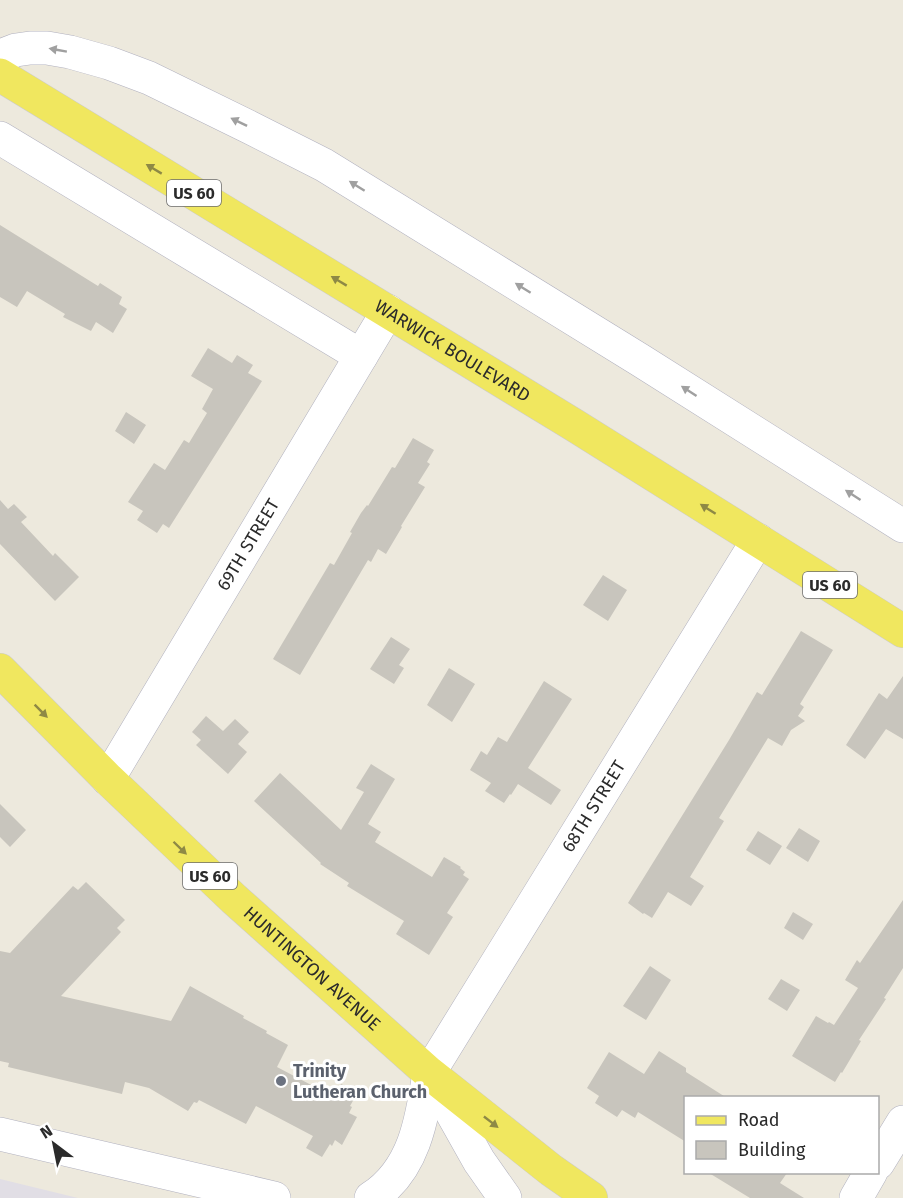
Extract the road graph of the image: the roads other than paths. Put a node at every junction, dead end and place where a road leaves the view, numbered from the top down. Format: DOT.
graph roads {
  1 [pos="0,56"];
  2 [pos="0,75"];
  3 [pos="0,138"];
  4 [pos="388,311"];
  5 [pos="361,356"];
  6 [pos="903,526"];
  7 [pos="758,540"];
  8 [pos="903,631"];
  9 [pos="0,670"];
  10 [pos="108,779"];
  11 [pos="429,1073"];
  12 [pos="903,1122"];
  13 [pos="0,1134"];
  14 [pos="879,1161"];
  15 [pos="871,1174"];
  16 [pos="274,1198"];
  17 [pos="371,1198"];
  18 [pos="505,1198"];
  19 [pos="591,1198"];
  20 [pos="856,1198"];
  6 -- 1 [label="street, one-way"];
  4 -- 2 [label="main road, WARWICK BOULEVARD / US 60, one-way"];
  3 -- 5 [label="street"];
  4 -- 5 [label="street, 69TH STREET"];
  7 -- 4 [label="main road, WARWICK BOULEVARD / US 60, one-way"];
  5 -- 10 [label="street, 69TH STREET"];
  7 -- 8 [label="main road, WARWICK BOULEVARD / US 60"];
  7 -- 11 [label="street, 68TH STREET"];
  9 -- 10 [label="main road, HUNTINGTON AVENUE / US 60, one-way"];
  10 -- 11 [label="main road, HUNTINGTON AVENUE / US 60, one-way"];
  11 -- 17 [label="street"];
  11 -- 18 [label="street"];
  11 -- 19 [label="main road, HUNTINGTON AVENUE / US 60, one-way"];
  12 -- 14 [label="street"];
  13 -- 16 [label="street"];
  15 -- 20 [label="street"];
}
